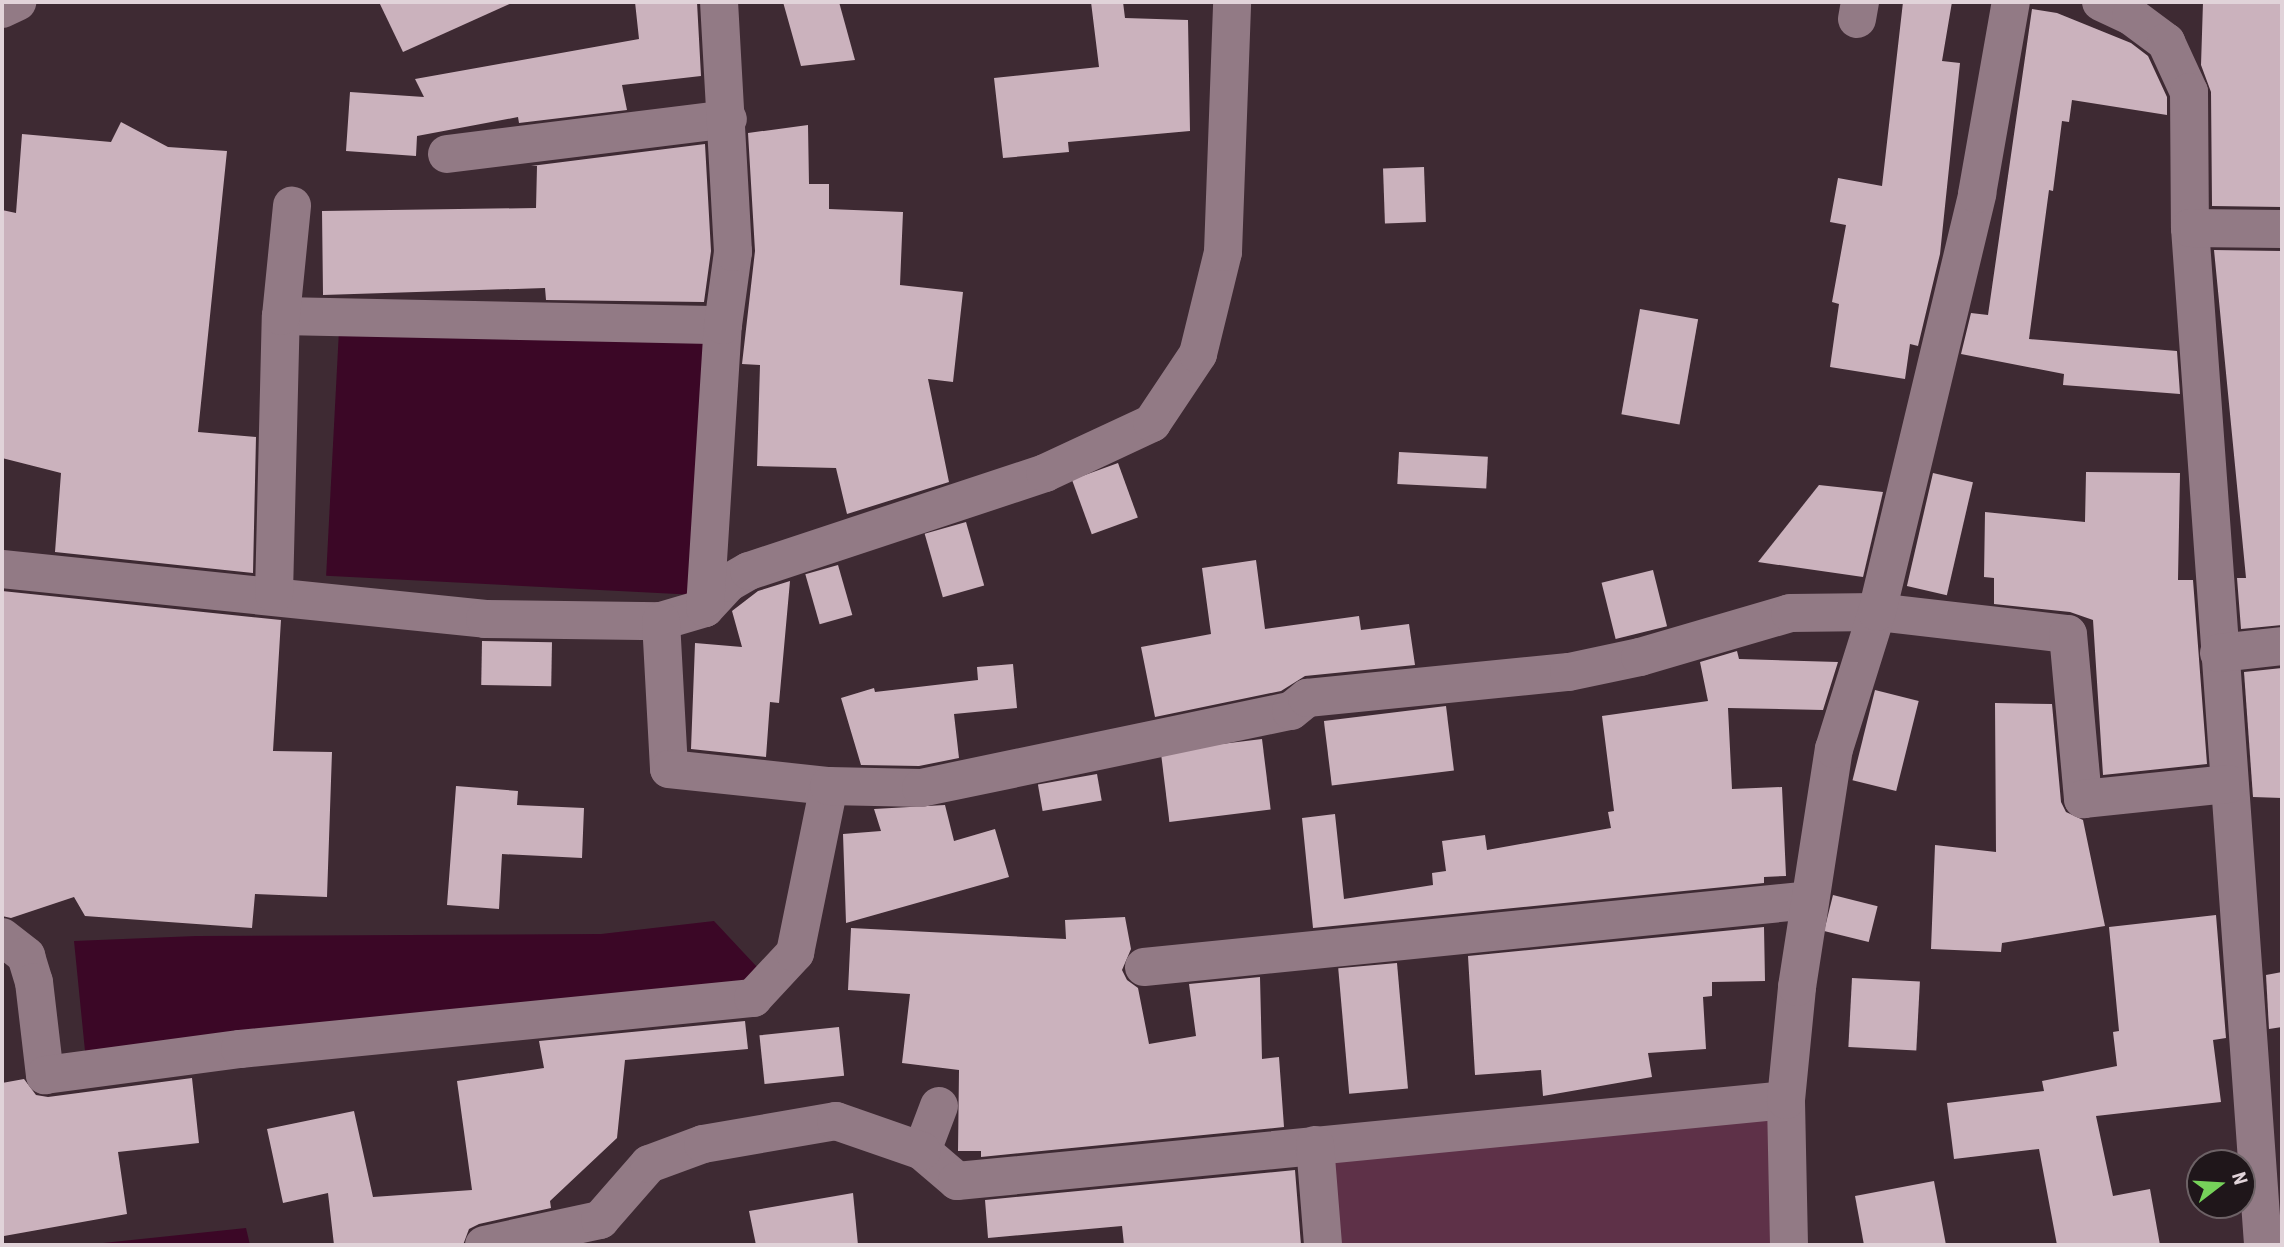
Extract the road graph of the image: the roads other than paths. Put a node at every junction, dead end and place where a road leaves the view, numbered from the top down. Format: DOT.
graph roads {
  1 [pos="17,2"];
  2 [pos="719,2"];
  3 [pos="1232,2"];
  4 [pos="2011,2"];
  5 [pos="2101,2"];
  6 [pos="2,9"];
  7 [pos="728,119"];
  8 [pos="447,153"];
  9 [pos="292,206"];
  10 [pos="2190,228"];
  11 [pos="2282,229"];
  12 [pos="281,316"];
  13 [pos="723,325"];
  14 [pos="2,569"];
  15 [pos="275,594"];
  16 [pos="705,608"];
  17 [pos="1877,611"];
  18 [pos="661,621"];
  19 [pos="2282,646"];
  20 [pos="2219,653"];
  21 [pos="2229,785"];
  22 [pos="829,786"];
  23 [pos="1810,900"];
  24 [pos="2,937"];
  25 [pos="1144,967"];
  26 [pos="2266,1069"];
  27 [pos="1786,1100"];
  28 [pos="939,1106"];
  29 [pos="1315,1144"];
  30 [pos="922,1151"];
  31 [pos="484,1245"];
  32 [pos="1323,1245"];
  33 [pos="1789,1245"];
  34 [pos="2263,1245"];
  1 -- 6 [label="street"];
  2 -- 7 [label="street"];
  3 -- 16 [label="street"];
  4 -- 17 [label="street"];
  5 -- 10 [label="street"];
  7 -- 8 [label="street"];
  7 -- 13 [label="street"];
  9 -- 12 [label="street"];
  10 -- 11 [label="street"];
  10 -- 20 [label="street"];
  12 -- 13 [label="street"];
  12 -- 15 [label="street"];
  13 -- 16 [label="street"];
  14 -- 15 [label="street"];
  15 -- 18 [label="street"];
  16 -- 18 [label="street"];
  17 -- 21 [label="street"];
  17 -- 22 [label="street"];
  17 -- 23 [label="street"];
  18 -- 22 [label="street"];
  19 -- 20 [label="street"];
  20 -- 21 [label="street"];
  21 -- 26 [label="street"];
  22 -- 24 [label="street"];
  23 -- 25 [label="street"];
  23 -- 27 [label="street"];
  26 -- 34 [label="street"];
  27 -- 29 [label="street"];
  27 -- 33 [label="street"];
  28 -- 30 [label="street"];
  29 -- 30 [label="street"];
  29 -- 32 [label="street"];
  30 -- 31 [label="street"];
}
